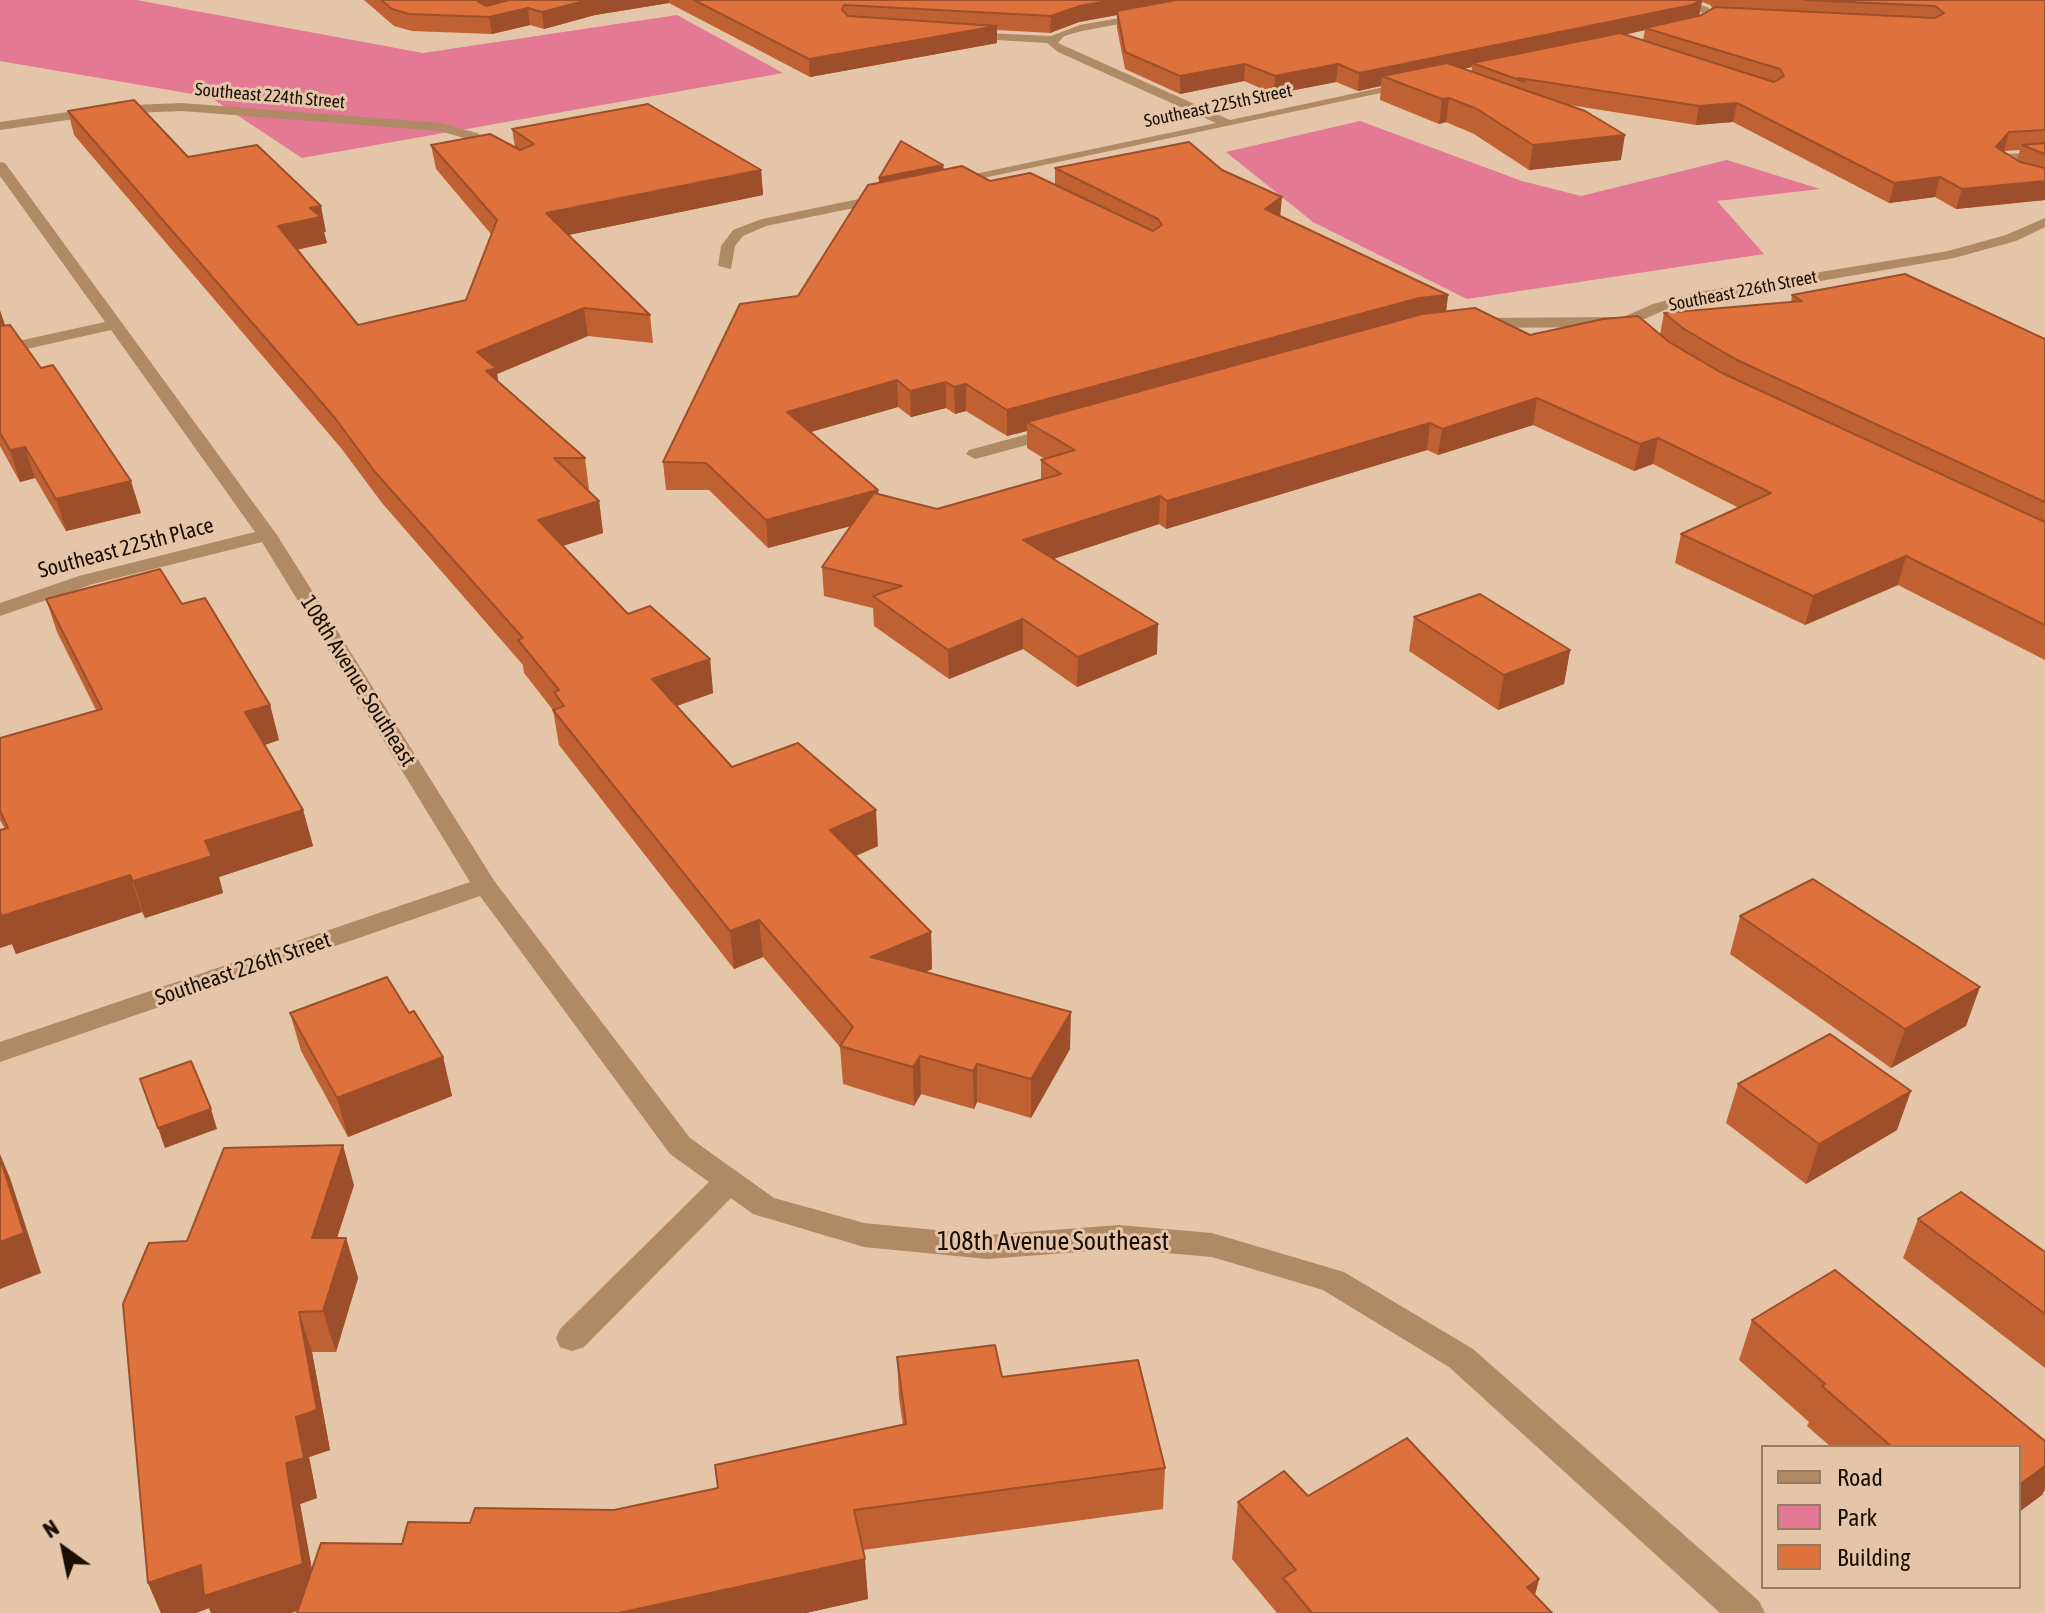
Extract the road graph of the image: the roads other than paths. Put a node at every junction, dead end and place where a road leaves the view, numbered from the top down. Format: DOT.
graph roads {
  1 [pos="1678,0"];
  2 [pos="1166,13"];
  3 [pos="1709,18"];
  4 [pos="1725,19"];
  5 [pos="1694,27"];
  6 [pos="943,33"];
  7 [pos="1054,40"];
  8 [pos="1427,82"];
  9 [pos="1229,124"];
  10 [pos="0,126"];
  11 [pos="2045,156"];
  12 [pos="517,162"];
  13 [pos="0,166"];
  14 [pos="1002,173"];
  15 [pos="2045,182"];
  16 [pos="942,185"];
  17 [pos="1029,186"];
  18 [pos="897,195"];
  19 [pos="2045,222"];
  20 [pos="726,266"];
  21 [pos="1456,324"];
  22 [pos="113,325"];
  23 [pos="0,350"];
  24 [pos="1082,424"];
  25 [pos="975,454"];
  26 [pos="267,535"];
  27 [pos="0,610"];
  28 [pos="485,886"];
  29 [pos="0,1052"];
  30 [pos="729,1181"];
  31 [pos="572,1338"];
  32 [pos="1746,1613"];
  1 -- 3 [label="street"];
  2 -- 7 [label="street"];
  3 -- 4 [label="street"];
  3 -- 5 [label="street"];
  6 -- 7 [label="street"];
  7 -- 9 [label="street"];
  8 -- 9 [label="street, Southeast 225th Street"];
  9 -- 14 [label="street, Southeast 225th Street"];
  10 -- 12 [label="street, Southeast 224th Street"];
  11 -- 15 [label="street"];
  13 -- 22 [label="street, 108th Avenue Southeast"];
  14 -- 16 [label="street, Southeast 225th Street"];
  14 -- 17 [label="street"];
  18 -- 20 [label="street"];
  19 -- 21 [label="street, Southeast 226th Street"];
  22 -- 23 [label="street"];
  22 -- 26 [label="street, 108th Avenue Southeast"];
  24 -- 25 [label="street"];
  26 -- 27 [label="street, Southeast 225th Place"];
  26 -- 28 [label="street, 108th Avenue Southeast"];
  28 -- 29 [label="street, Southeast 226th Street"];
  28 -- 30 [label="street, 108th Avenue Southeast"];
  30 -- 31 [label="street"];
  30 -- 32 [label="street, 108th Avenue Southeast"];
}
